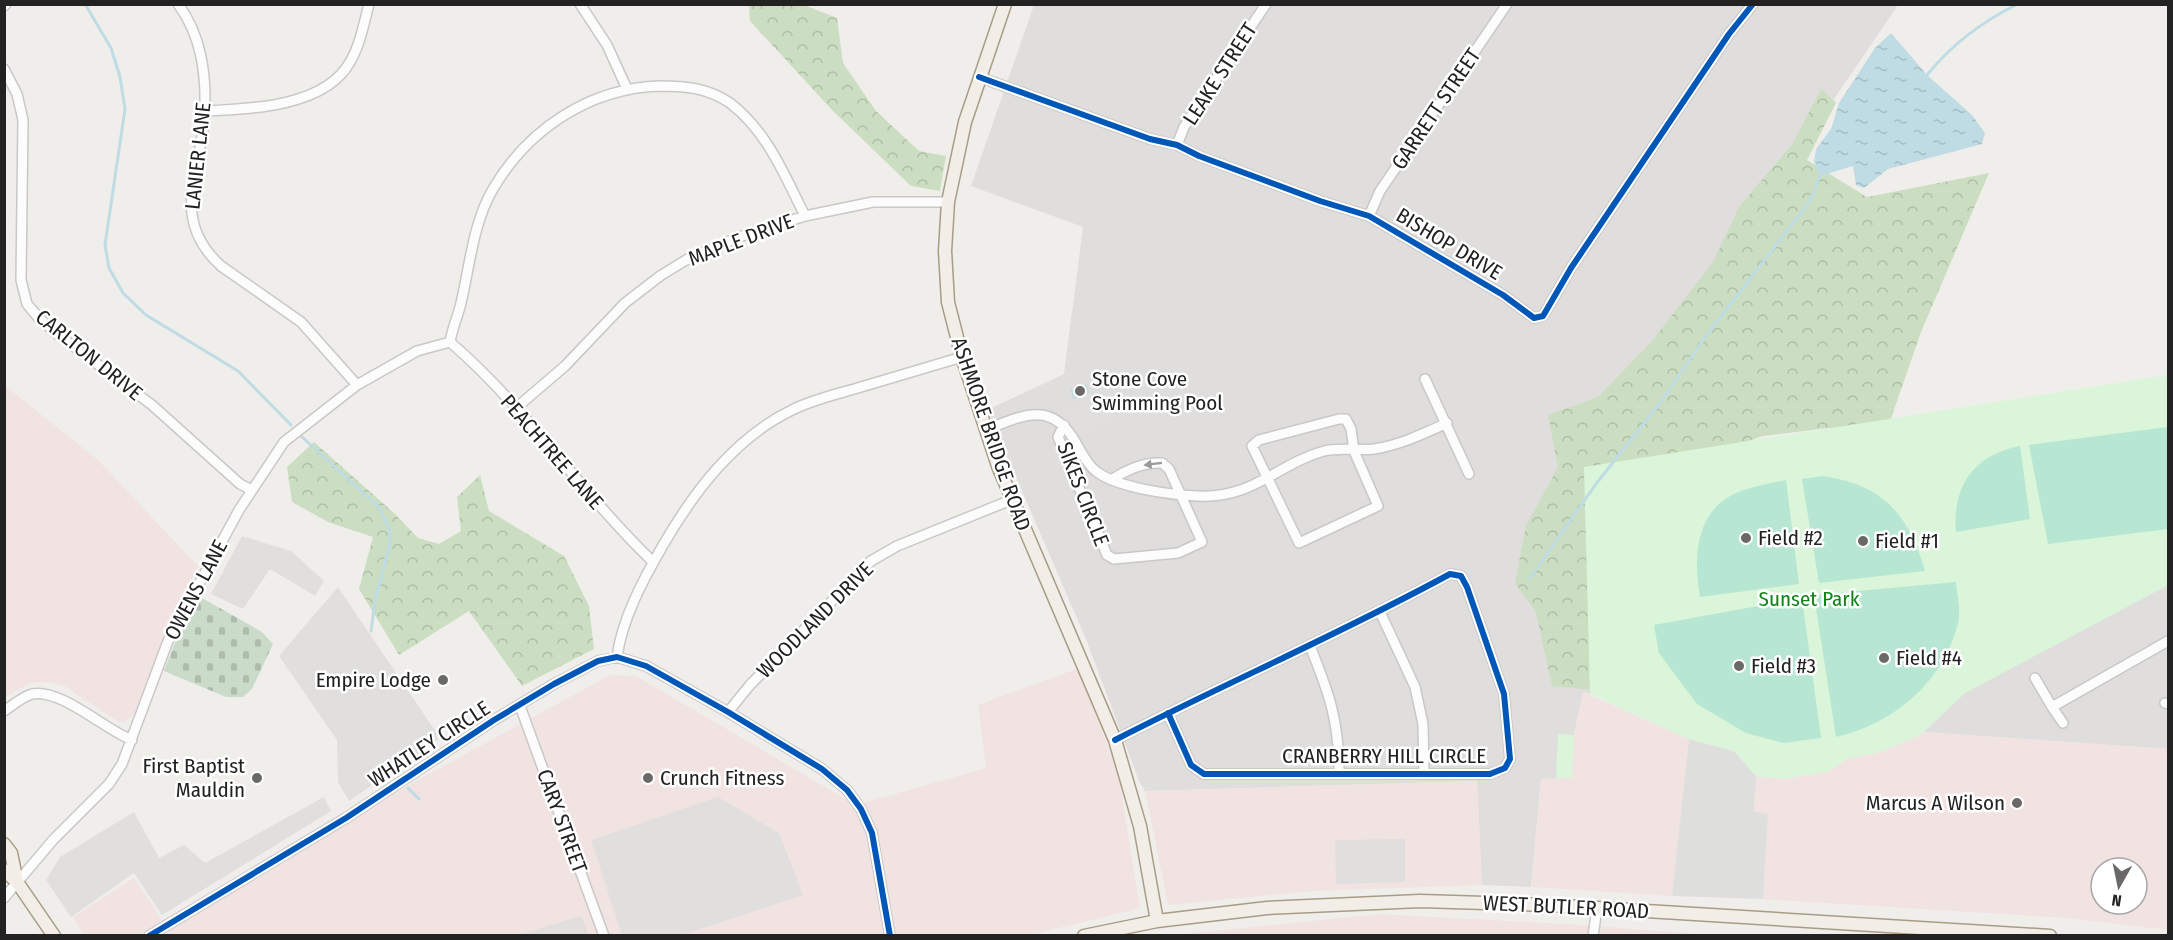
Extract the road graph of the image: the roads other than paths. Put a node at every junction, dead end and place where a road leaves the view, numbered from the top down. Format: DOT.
graph roads {
  1 [pos="178,4"];
  2 [pos="369,4"];
  3 [pos="580,4"];
  4 [pos="1005,4"];
  5 [pos="1266,4"];
  6 [pos="1508,4"];
  7 [pos="1753,4"];
  8 [pos="4,69"];
  9 [pos="979,77"];
  10 [pos="627,89"];
  11 [pos="205,111"];
  12 [pos="1177,145"];
  13 [pos="948,201"];
  14 [pos="805,216"];
  15 [pos="1369,216"];
  16 [pos="450,342"];
  17 [pos="962,357"];
  18 [pos="1425,379"];
  19 [pos="357,385"];
  20 [pos="516,408"];
  21 [pos="1446,423"];
  22 [pos="1064,425"];
  23 [pos="986,429"];
  24 [pos="1354,451"];
  25 [pos="1469,474"];
  26 [pos="1268,479"];
  27 [pos="1112,480"];
  28 [pos="252,489"];
  29 [pos="1178,493"];
  30 [pos="1011,500"];
  31 [pos="653,562"];
  32 [pos="1380,612"];
  33 [pos="2169,641"];
  34 [pos="1310,646"];
  35 [pos="617,657"];
  36 [pos="2035,678"];
  37 [pos="520,706"];
  38 [pos="2052,707"];
  39 [pos="4,711"];
  40 [pos="728,712"];
  41 [pos="1168,713"];
  42 [pos="2063,723"];
  43 [pos="132,740"];
  44 [pos="1115,740"];
  45 [pos="1339,772"];
  46 [pos="1424,772"];
  47 [pos="4,844"];
  48 [pos="4,870"];
  49 [pos="17,882"];
  50 [pos="4,898"];
  51 [pos="1597,909"];
  52 [pos="1157,921"];
  53 [pos="54,936"];
  54 [pos="149,936"];
  55 [pos="604,936"];
  56 [pos="890,936"];
  57 [pos="1084,936"];
  58 [pos="1593,936"];
  59 [pos="2050,936"];
  1 -- 11 [label="street, LANIER LANE"];
  2 -- 11 [label="street"];
  3 -- 10 [label="street"];
  4 -- 9 [label="main road, ASHMORE BRIDGE ROAD"];
  5 -- 12 [label="street, LEAKE STREET"];
  6 -- 15 [label="street, GARRETT STREET"];
  7 -- 15 [label="street, BISHOP DRIVE"];
  8 -- 28 [label="street, CARLTON DRIVE"];
  9 -- 12 [label="street, BISHOP DRIVE"];
  9 -- 13 [label="main road, ASHMORE BRIDGE ROAD"];
  10 -- 14 [label="street"];
  10 -- 16 [label="street"];
  11 -- 19 [label="street, LANIER LANE"];
  12 -- 15 [label="street, BISHOP DRIVE"];
  13 -- 14 [label="street, MAPLE DRIVE"];
  13 -- 17 [label="main road, ASHMORE BRIDGE ROAD"];
  14 -- 20 [label="street, MAPLE DRIVE"];
  16 -- 19 [label="street, OWENS LANE"];
  16 -- 20 [label="street, PEACHTREE LANE"];
  17 -- 23 [label="main road, ASHMORE BRIDGE ROAD"];
  17 -- 31 [label="street"];
  18 -- 21 [label="street"];
  19 -- 28 [label="street, OWENS LANE"];
  20 -- 31 [label="street, PEACHTREE LANE"];
  21 -- 24 [label="street"];
  21 -- 25 [label="street"];
  22 -- 23 [label="street"];
  22 -- 27 [label="street"];
  22 -- 29 [label="street, SIKES CIRCLE"];
  23 -- 30 [label="main road, ASHMORE BRIDGE ROAD"];
  24 -- 26 [label="street"];
  24 -- 26 [label="street"];
  24 -- 26 [label="street"];
  26 -- 29 [label="street"];
  27 -- 29 [label="street"];
  29 -- 27 [label="street, one-way"];
  28 -- 43 [label="street, OWENS LANE"];
  30 -- 40 [label="street, WOODLAND DRIVE"];
  30 -- 44 [label="main road, ASHMORE BRIDGE ROAD"];
  31 -- 35 [label="street"];
  32 -- 34 [label="street, CRANBERRY HILL CIRCLE"];
  32 -- 46 [label="street"];
  32 -- 46 [label="street, CRANBERRY HILL CIRCLE"];
  33 -- 38 [label="street"];
  34 -- 41 [label="street, CRANBERRY HILL CIRCLE"];
  34 -- 45 [label="street"];
  35 -- 37 [label="street, WHATLEY CIRCLE"];
  35 -- 40 [label="street"];
  36 -- 38 [label="street"];
  37 -- 54 [label="street, WHATLEY CIRCLE"];
  37 -- 55 [label="street, CARY STREET"];
  38 -- 42 [label="street"];
  39 -- 43 [label="street"];
  40 -- 56 [label="street"];
  41 -- 44 [label="street, CRANBERRY HILL CIRCLE"];
  41 -- 45 [label="street, CRANBERRY HILL CIRCLE"];
  43 -- 49 [label="street, OWENS LANE"];
  44 -- 52 [label="main road, ASHMORE BRIDGE ROAD"];
  45 -- 46 [label="street, CRANBERRY HILL CIRCLE"];
  47 -- 49 [label="main road"];
  48 -- 49 [label="main road"];
  49 -- 50 [label="street, OWENS LANE"];
  49 -- 53 [label="main road"];
  51 -- 52 [label="main road, WEST BUTLER ROAD"];
  51 -- 58 [label="street"];
  51 -- 59 [label="main road, WEST BUTLER ROAD"];
  52 -- 57 [label="main road, WEST BUTLER ROAD"];
}
